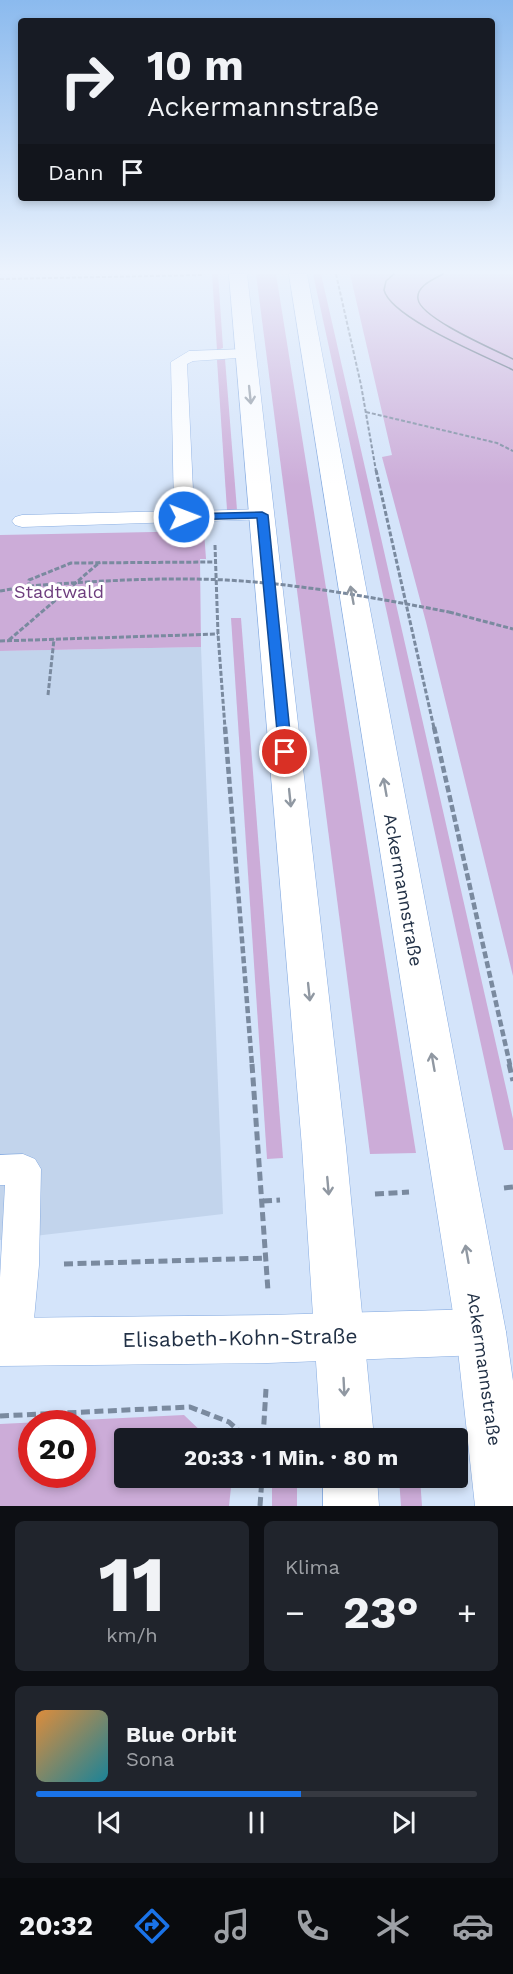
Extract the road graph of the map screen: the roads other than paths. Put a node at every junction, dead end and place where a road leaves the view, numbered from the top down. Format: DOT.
graph roads {
  1 [pos="243,344"];
  2 [pos="309,344"];
  3 [pos="246,354"];
  4 [pos="262,515"];
  5 [pos="184,517"];
  6 [pos="22,520"];
  7 [pos="0,1170"];
  8 [pos="481,1332"];
  9 [pos="341,1336"];
  10 [pos="6,1342"];
  11 [pos="347,1428"];
  12 [pos="350,1488"];
  13 [pos="351,1506"];
  14 [pos="503,1506"];
  1 -- 3 [label="main road"];
  8 -- 2 [label="main road, Ackermannstraße, one-way"];
  3 -- 4 [label="main road, one-way"];
  3 -- 5 [label="lane"];
  4 -- 5 [label="lane"];
  4 -- 9 [label="main road, one-way"];
  5 -- 6 [label="lane"];
  7 -- 10 [label="lane"];
  8 -- 9 [label="main road, Elisabeth-Kohn-Straße"];
  8 -- 14 [label="main road, Ackermannstraße"];
  9 -- 10 [label="main road, Elisabeth-Kohn-Straße"];
  9 -- 11 [label="main road, one-way"];
  12 -- 13 [label="main road"];
}
